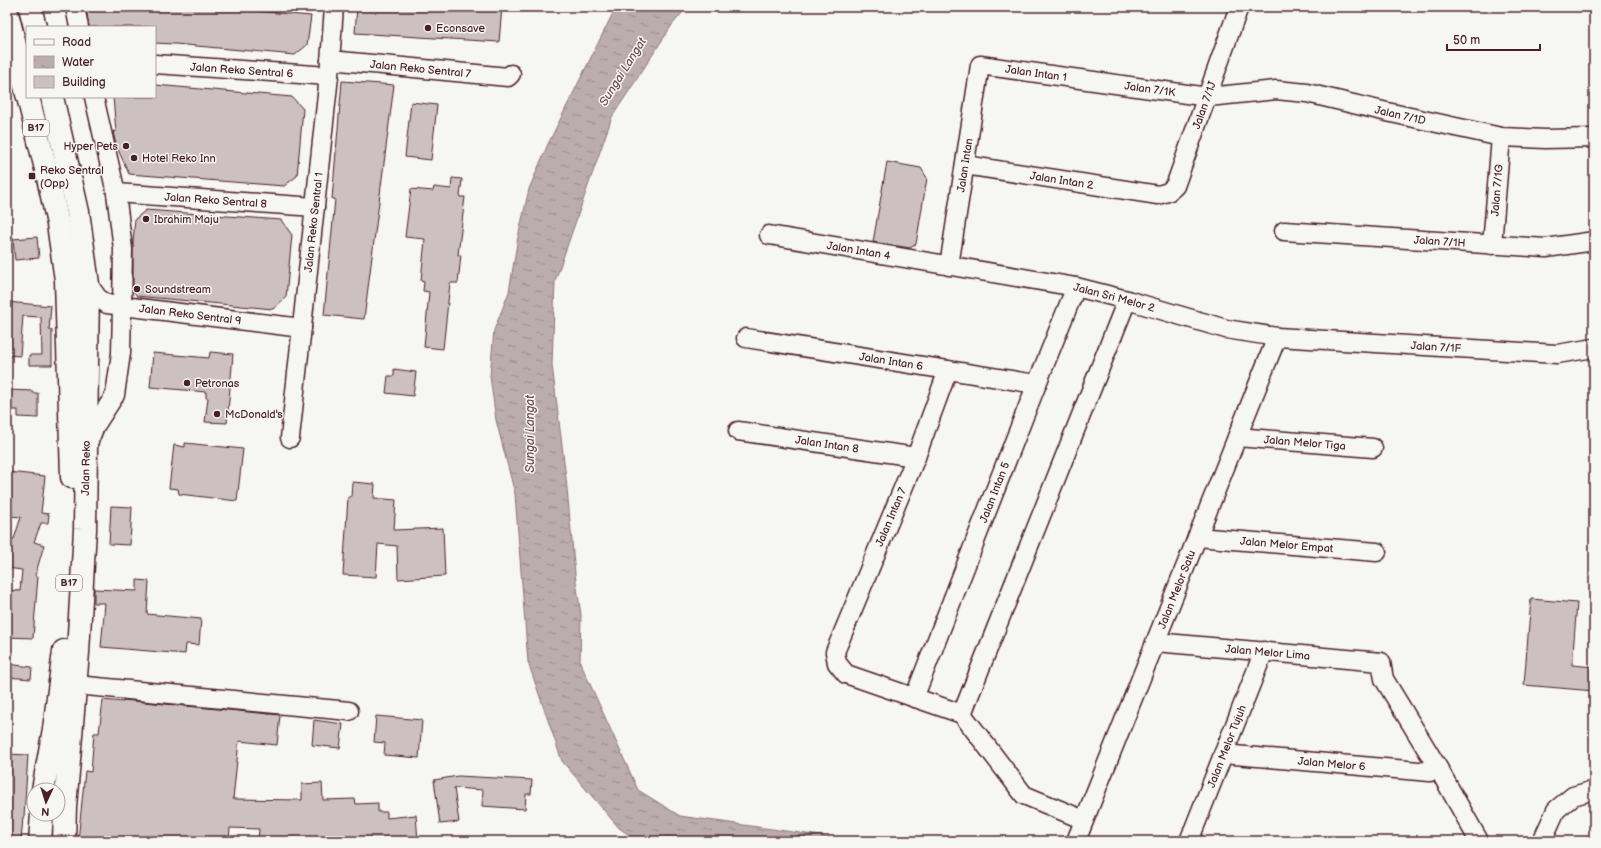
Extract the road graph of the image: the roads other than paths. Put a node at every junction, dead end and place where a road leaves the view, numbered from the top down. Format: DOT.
graph roads {
  1 [pos="30,7"];
  2 [pos="75,7"];
  3 [pos="334,7"];
  4 [pos="1240,7"];
  5 [pos="7,12"];
  6 [pos="35,26"];
  7 [pos="79,26"];
  8 [pos="26,62"];
  9 [pos="156,64"];
  10 [pos="980,65"];
  11 [pos="330,68"];
  12 [pos="511,74"];
  13 [pos="1092,82"];
  14 [pos="26,90"];
  15 [pos="1208,97"];
  16 [pos="28,98"];
  17 [pos="94,98"];
  18 [pos="53,99"];
  19 [pos="1501,137"];
  20 [pos="1594,138"];
  21 [pos="965,165"];
  22 [pos="116,193"];
  23 [pos="1158,194"];
  24 [pos="315,207"];
  25 [pos="1284,231"];
  26 [pos="769,235"];
  27 [pos="1594,241"];
  28 [pos="1492,245"];
  29 [pos="949,266"];
  30 [pos="88,284"];
  31 [pos="1076,287"];
  32 [pos="1127,300"];
  33 [pos="122,307"];
  34 [pos="302,328"];
  35 [pos="1276,337"];
  36 [pos="746,338"];
  37 [pos="1594,348"];
  38 [pos="948,370"];
  39 [pos="1036,384"];
  40 [pos="738,431"];
  41 [pos="1237,437"];
  42 [pos="290,438"];
  43 [pos="87,446"];
  44 [pos="1373,448"];
  45 [pos="916,457"];
  46 [pos="1197,537"];
  47 [pos="1377,552"];
  48 [pos="1155,642"];
  49 [pos="1264,652"];
  50 [pos="76,685"];
  51 [pos="914,698"];
  52 [pos="349,711"];
  53 [pos="962,714"];
  54 [pos="1223,754"];
  55 [pos="1438,768"];
  56 [pos="44,782"];
  57 [pos="1594,790"];
  58 [pos="1084,820"];
  59 [pos="41,822"];
  60 [pos="40,841"];
  61 [pos="64,841"];
  62 [pos="1076,841"];
  63 [pos="1189,841"];
  64 [pos="1479,841"];
  65 [pos="1542,841"];
  1 -- 6 [label="main road"];
  2 -- 7 [label="street"];
  3 -- 11 [label="street, Jalan Reko Sentral 1"];
  4 -- 15 [label="street, Jalan 7/1J"];
  5 -- 8 [label="main road"];
  5 -- 14 [label="main road"];
  9 -- 11 [label="street, Jalan Reko Sentral 6"];
  10 -- 13 [label="street, Jalan Intan 1"];
  10 -- 21 [label="street, Jalan Intan"];
  11 -- 12 [label="street, Jalan Reko Sentral 7"];
  11 -- 24 [label="street, Jalan Reko Sentral 1"];
  13 -- 15 [label="street, Jalan 7/1K"];
  15 -- 19 [label="street, Jalan 7/1D"];
  15 -- 23 [label="street, Jalan 7/1J"];
  16 -- 56 [label="main road, Jalan Reko / B17"];
  17 -- 22 [label="street"];
  18 -- 30 [label="main road, Jalan Reko / B17"];
  19 -- 20 [label="street, Jalan 7/1D"];
  19 -- 28 [label="street, Jalan 7/1G"];
  21 -- 23 [label="street, Jalan Intan 2"];
  21 -- 29 [label="street, Jalan Intan"];
  22 -- 24 [label="street, Jalan Reko Sentral 8"];
  22 -- 33 [label="street"];
  24 -- 34 [label="street, Jalan Reko Sentral 1"];
  25 -- 28 [label="street, Jalan 7/1H"];
  26 -- 29 [label="street, Jalan Intan 4"];
  27 -- 28 [label="street, Jalan 7/1H"];
  29 -- 31 [label="street, Jalan Sri Melor 2"];
  30 -- 33 [label="street, Jalan Reko Sentral 9"];
  30 -- 43 [label="main road, Jalan Reko / B17"];
  31 -- 32 [label="street, Jalan Sri Melor 2"];
  31 -- 39 [label="street, Jalan Intan 5"];
  32 -- 35 [label="street, Jalan Sri Melor 2"];
  32 -- 53 [label="street"];
  33 -- 34 [label="street, Jalan Reko Sentral 9"];
  33 -- 43 [label="street"];
  34 -- 42 [label="street, Jalan Reko Sentral 1"];
  35 -- 37 [label="street, Jalan 7/1F"];
  35 -- 41 [label="street, Jalan Melor Satu"];
  36 -- 38 [label="street, Jalan Intan 6"];
  38 -- 39 [label="street, Jalan Intan 6"];
  38 -- 45 [label="street, Jalan Intan 7"];
  39 -- 51 [label="street, Jalan Intan 5"];
  40 -- 45 [label="street, Jalan Intan 8"];
  41 -- 44 [label="street, Jalan Melor Tiga"];
  41 -- 46 [label="street, Jalan Melor Satu"];
  43 -- 50 [label="main road, Jalan Reko / B17"];
  45 -- 51 [label="street, Jalan Intan 7"];
  46 -- 47 [label="street, Jalan Melor Empat"];
  46 -- 48 [label="street, Jalan Melor Satu"];
  48 -- 49 [label="street, Jalan Melor Lima"];
  48 -- 58 [label="street, Jalan Melor Satu"];
  49 -- 54 [label="street, Jalan Melor Tujuh"];
  49 -- 55 [label="street, Jalan Melor Lima"];
  50 -- 52 [label="street"];
  50 -- 61 [label="main road, Jalan Reko / B17"];
  51 -- 53 [label="street"];
  53 -- 58 [label="street"];
  54 -- 55 [label="street, Jalan Melor 6"];
  54 -- 63 [label="street, Jalan Melor Tujuh"];
  55 -- 64 [label="street"];
  57 -- 65 [label="street"];
  58 -- 62 [label="street, Jalan Melor Satu"];
  59 -- 60 [label="main road"];
}
